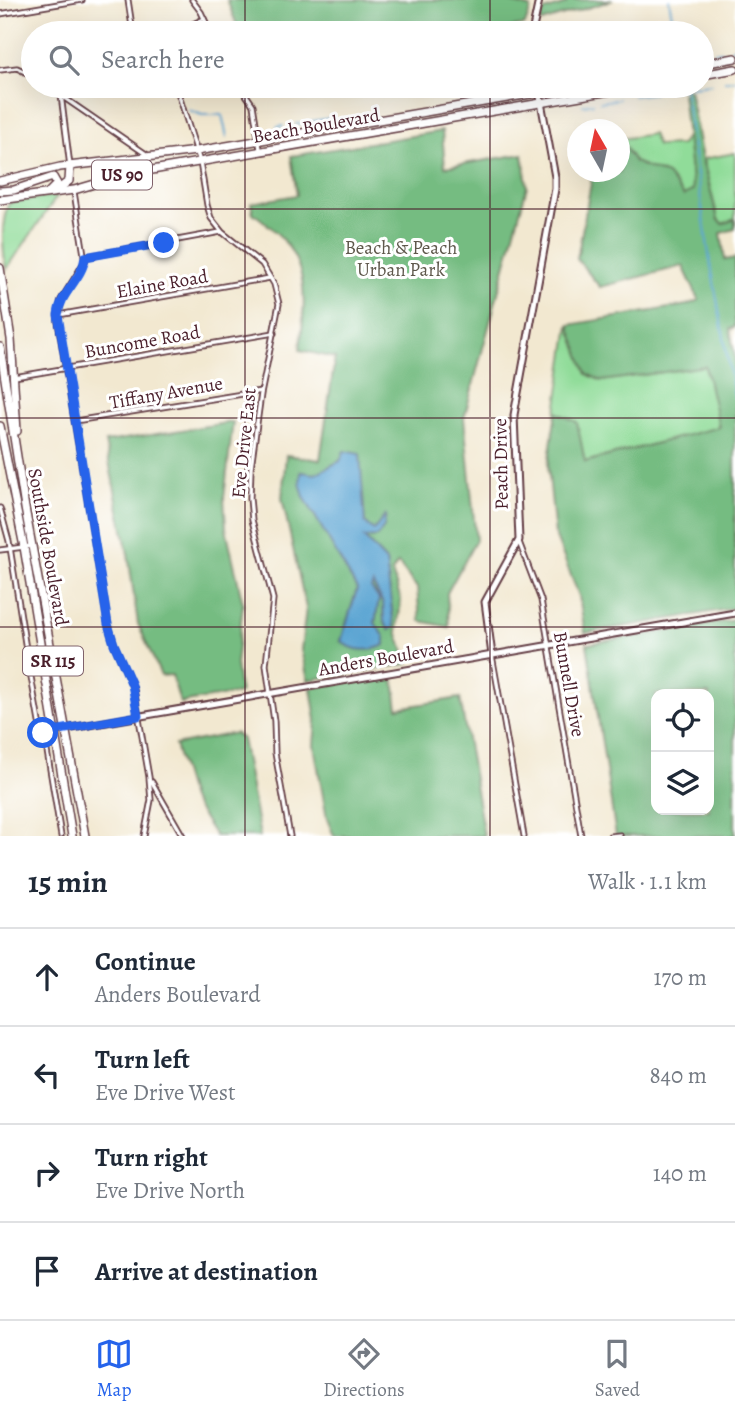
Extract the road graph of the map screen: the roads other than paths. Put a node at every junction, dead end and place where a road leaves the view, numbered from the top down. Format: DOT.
graph roads {
  1 [pos="82,0"];
  2 [pos="128,0"];
  3 [pos="192,0"];
  4 [pos="539,0"];
  5 [pos="0,14"];
  6 [pos="204,19"];
  7 [pos="131,21"];
  8 [pos="200,21"];
  9 [pos="535,21"];
  10 [pos="735,58"];
  11 [pos="714,62"];
  12 [pos="21,69"];
  13 [pos="735,69"];
  14 [pos="0,70"];
  15 [pos="714,73"];
  16 [pos="61,98"];
  17 [pos="65,98"];
  18 [pos="180,98"];
  19 [pos="248,98"];
  20 [pos="493,98"];
  21 [pos="540,98"];
  22 [pos="570,98"];
  23 [pos="541,103"];
  24 [pos="398,117"];
  25 [pos="399,127"];
  26 [pos="259,140"];
  27 [pos="197,151"];
  28 [pos="260,151"];
  29 [pos="155,157"];
  30 [pos="200,162"];
  31 [pos="70,166"];
  32 [pos="0,175"];
  33 [pos="18,178"];
  34 [pos="0,181"];
  35 [pos="74,190"];
  36 [pos="0,191"];
  37 [pos="48,194"];
  38 [pos="28,197"];
  39 [pos="2,200"];
  40 [pos="0,209"];
  41 [pos="222,232"];
  42 [pos="85,257"];
  43 [pos="0,268"];
  44 [pos="271,278"];
  45 [pos="58,315"];
  46 [pos="274,332"];
  47 [pos="0,346"];
  48 [pos="66,369"];
  49 [pos="14,377"];
  50 [pos="261,391"];
  51 [pos="75,422"];
  52 [pos="0,426"];
  53 [pos="18,463"];
  54 [pos="0,508"];
  55 [pos="519,540"];
  56 [pos="28,547"];
  57 [pos="10,549"];
  58 [pos="0,550"];
  59 [pos="735,613"];
  60 [pos="549,645"];
  61 [pos="492,655"];
  62 [pos="270,693"];
  63 [pos="138,716"];
  64 [pos="66,728"];
  65 [pos="55,730"];
  66 [pos="43,733"];
  67 [pos="149,777"];
  68 [pos="620,835"];
  69 [pos="61,836"];
  70 [pos="72,836"];
  71 [pos="85,836"];
  72 [pos="144,836"];
  73 [pos="183,836"];
  74 [pos="290,836"];
  75 [pos="524,836"];
  76 [pos="581,836"];
  77 [pos="610,836"];
  1 -- 5 [label="street"];
  2 -- 7 [label="street"];
  3 -- 6 [label="street"];
  4 -- 9 [label="street"];
  6 -- 8 [label="street"];
  10 -- 11 [label="highway"];
  12 -- 14 [label="street"];
  13 -- 15 [label="highway"];
  16 -- 31 [label="street"];
  17 -- 29 [label="street"];
  18 -- 27 [label="street"];
  19 -- 26 [label="street"];
  20 -- 24 [label="highway, US 90"];
  21 -- 23 [label="street, Peach Drive"];
  22 -- 23 [label="highway, Beach Boulevard / US 90"];
  23 -- 25 [label="highway, Beach Boulevard / US 90"];
  23 -- 55 [label="street, Peach Drive"];
  24 -- 25 [label="street"];
  24 -- 26 [label="highway, US 90"];
  25 -- 28 [label="highway, Beach Boulevard / US 90"];
  26 -- 27 [label="highway, US 90"];
  26 -- 28 [label="street"];
  27 -- 29 [label="highway, US 90"];
  27 -- 30 [label="street"];
  28 -- 30 [label="highway, Beach Boulevard / US 90"];
  29 -- 31 [label="highway, US 90"];
  30 -- 35 [label="highway, Beach Boulevard / US 90"];
  30 -- 41 [label="street"];
  31 -- 33 [label="highway, US 90"];
  31 -- 37 [label="highway"];
  32 -- 33 [label="highway"];
  33 -- 34 [label="highway, US 90"];
  35 -- 37 [label="highway, Beach Boulevard / US 90"];
  35 -- 42 [label="street"];
  36 -- 37 [label="highway"];
  37 -- 38 [label="highway, Beach Boulevard / US 90"];
  38 -- 39 [label="highway, Beach Boulevard / US 90"];
  38 -- 40 [label="highway"];
  41 -- 42 [label="street"];
  41 -- 44 [label="street"];
  42 -- 45 [label="street"];
  43 -- 49 [label="highway"];
  44 -- 45 [label="street, Elaine Road"];
  44 -- 46 [label="street, Eve Drive East"];
  45 -- 48 [label="street"];
  46 -- 48 [label="street, Buncome Road"];
  46 -- 50 [label="street, Eve Drive East"];
  47 -- 53 [label="highway, Southside Boulevard / SR 115"];
  48 -- 49 [label="street, Buncome Road"];
  48 -- 51 [label="street"];
  49 -- 53 [label="highway"];
  50 -- 51 [label="street, Tiffany Avenue"];
  50 -- 62 [label="street, Eve Drive East"];
  51 -- 63 [label="street"];
  52 -- 56 [label="highway, Southside Boulevard / SR 115"];
  53 -- 56 [label="highway, Southside Boulevard / SR 115"];
  54 -- 57 [label="street"];
  55 -- 60 [label="street, Bunnell Drive"];
  55 -- 61 [label="street"];
  56 -- 57 [label="street"];
  56 -- 64 [label="highway, Southside Boulevard / SR 115"];
  56 -- 65 [label="highway, Southside Boulevard / SR 115"];
  57 -- 58 [label="street"];
  57 -- 66 [label="street"];
  59 -- 60 [label="street, Anders Boulevard"];
  60 -- 61 [label="street, Anders Boulevard"];
  60 -- 76 [label="street, Bunnell Drive"];
  61 -- 62 [label="street, Anders Boulevard"];
  61 -- 75 [label="street"];
  62 -- 63 [label="street, Anders Boulevard"];
  62 -- 74 [label="street, Eve Drive East"];
  63 -- 64 [label="street, Anders Boulevard"];
  63 -- 67 [label="street"];
  64 -- 65 [label="street, Anders Boulevard"];
  64 -- 71 [label="highway, Southside Boulevard / SR 115"];
  65 -- 66 [label="street, Anders Boulevard"];
  65 -- 70 [label="highway, Southside Boulevard / SR 115"];
  66 -- 69 [label="street"];
  67 -- 72 [label="street"];
  67 -- 73 [label="street"];
  68 -- 77 [label="street"];
}
